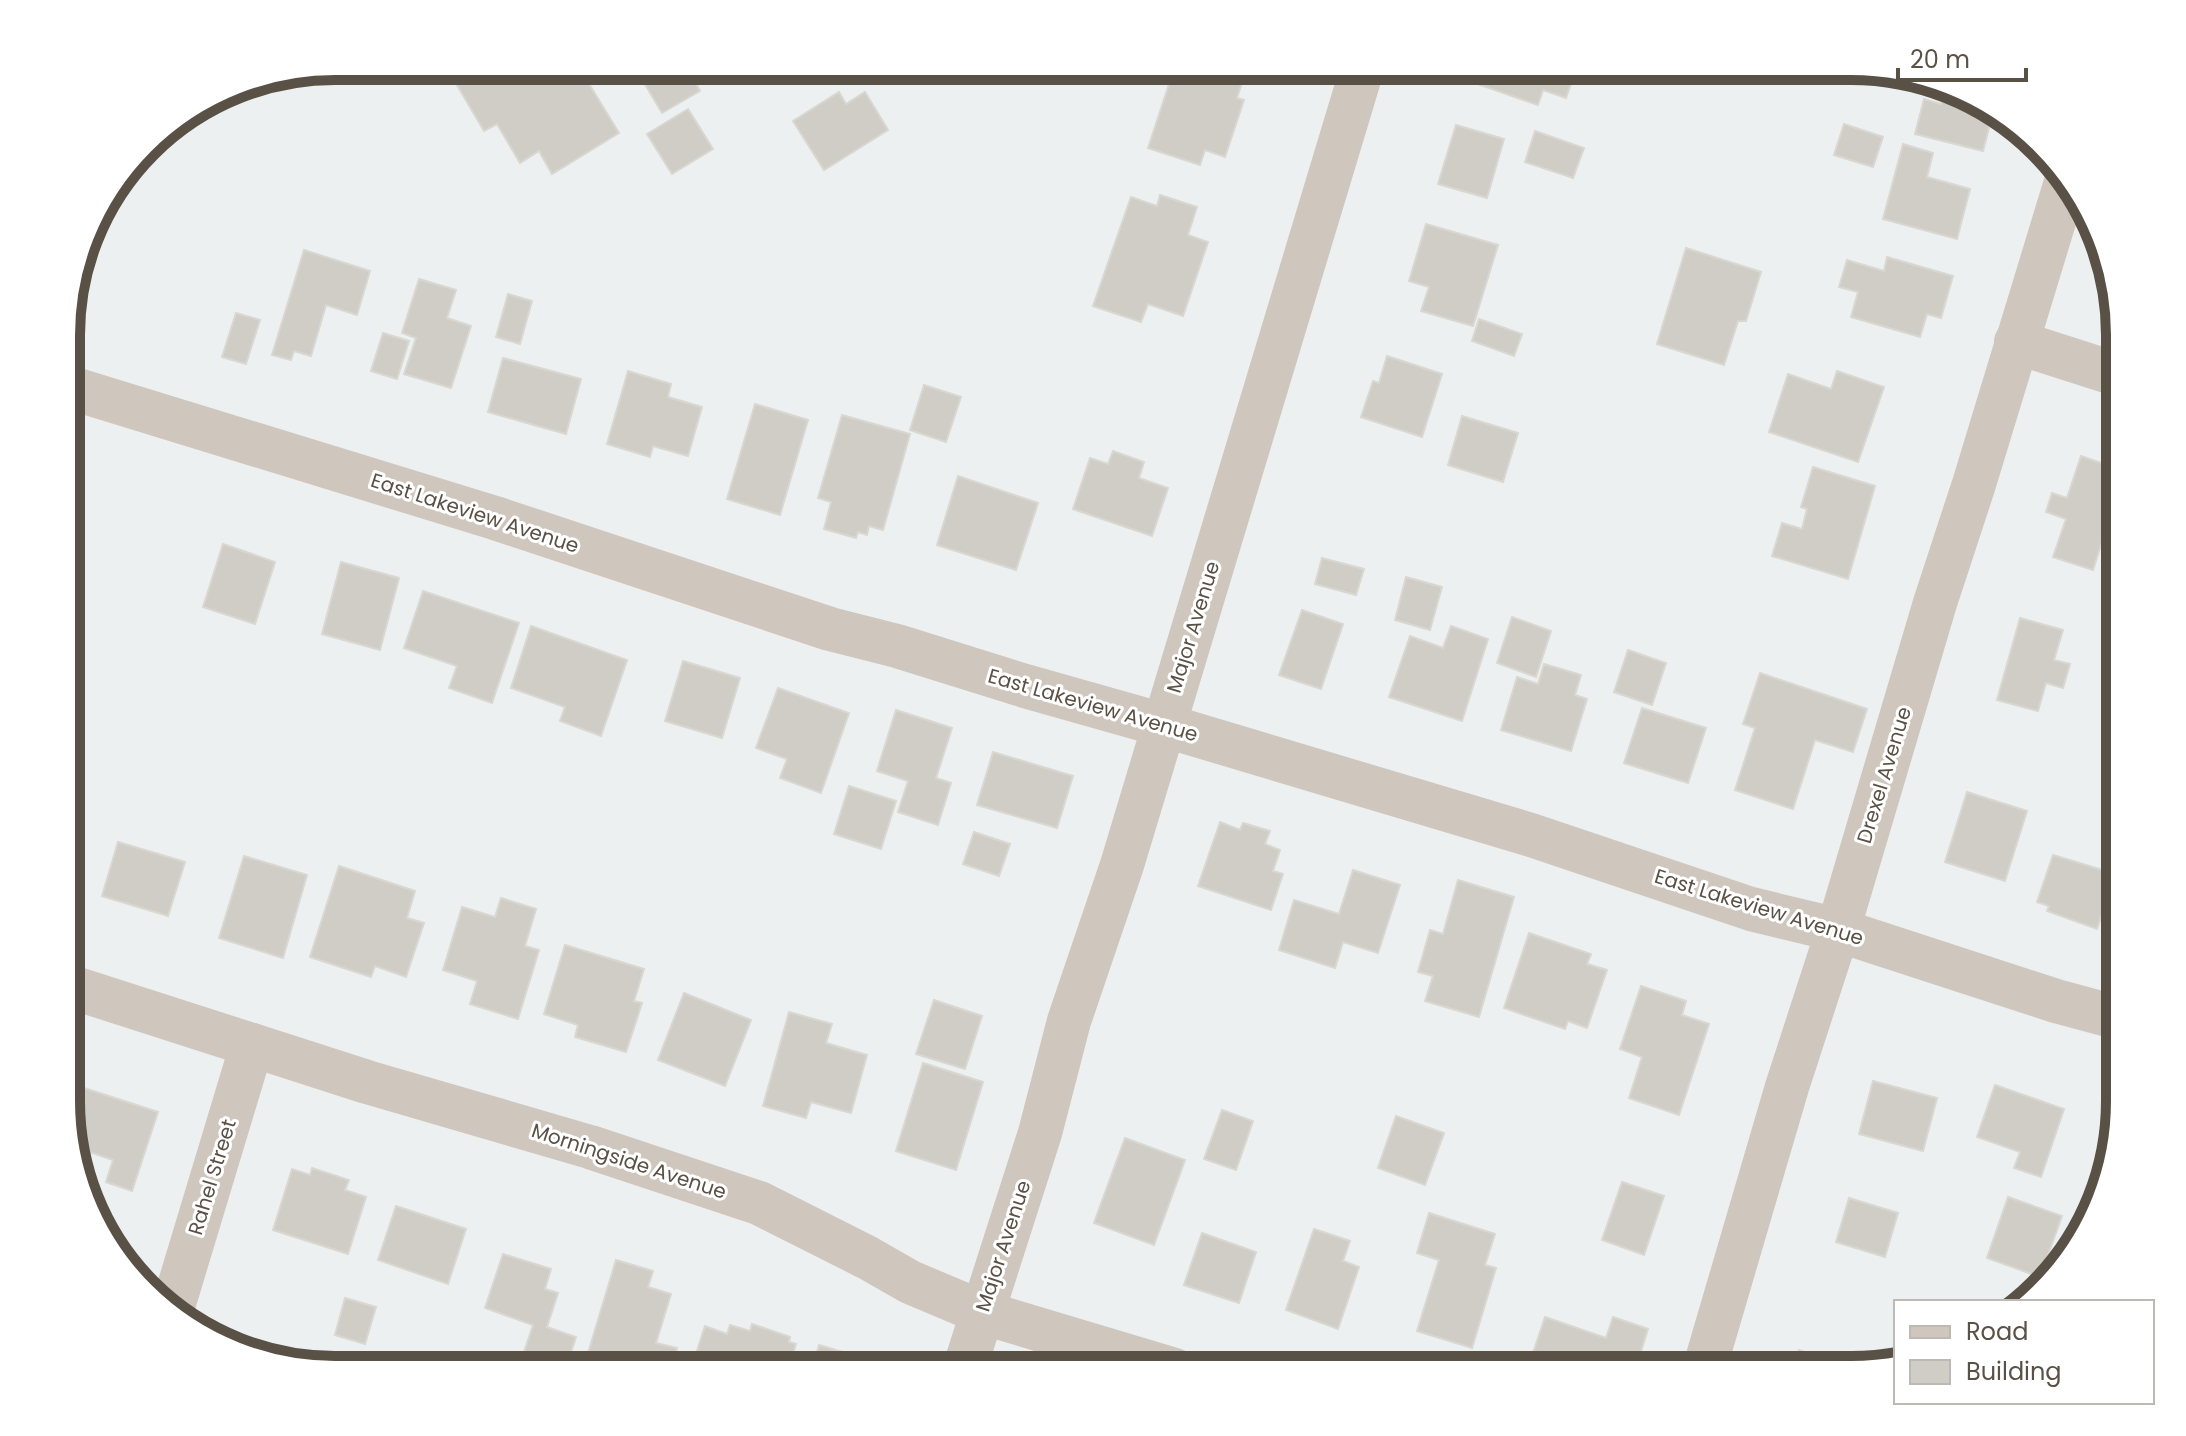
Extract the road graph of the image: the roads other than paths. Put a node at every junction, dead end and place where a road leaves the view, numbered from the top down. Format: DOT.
graph roads {
  1 [pos="1359,80"];
  2 [pos="2062,194"];
  3 [pos="2016,342"];
  4 [pos="2105,371"];
  5 [pos="80,391"];
  6 [pos="1163,725"];
  7 [pos="1838,930"];
  8 [pos="80,990"];
  9 [pos="2105,1014"];
  10 [pos="252,1045"];
  11 [pos="175,1299"];
  12 [pos="981,1312"];
  13 [pos="1126,1355"];
  14 [pos="1708,1355"];
  15 [pos="968,1356"];
  1 -- 6 [label="street, Major Avenue"];
  2 -- 3 [label="street, Drexel Avenue"];
  3 -- 4 [label="street"];
  3 -- 7 [label="street, Drexel Avenue"];
  5 -- 6 [label="street, East Lakeview Avenue"];
  6 -- 7 [label="street, East Lakeview Avenue"];
  6 -- 12 [label="street, Major Avenue"];
  7 -- 9 [label="street, East Lakeview Avenue"];
  7 -- 14 [label="street, Drexel Avenue"];
  8 -- 10 [label="street, Morningside Avenue"];
  10 -- 11 [label="street, Rahel Street"];
  10 -- 12 [label="street, Morningside Avenue"];
  12 -- 13 [label="street, Morningside Avenue"];
  12 -- 15 [label="street, Major Avenue"];
}
